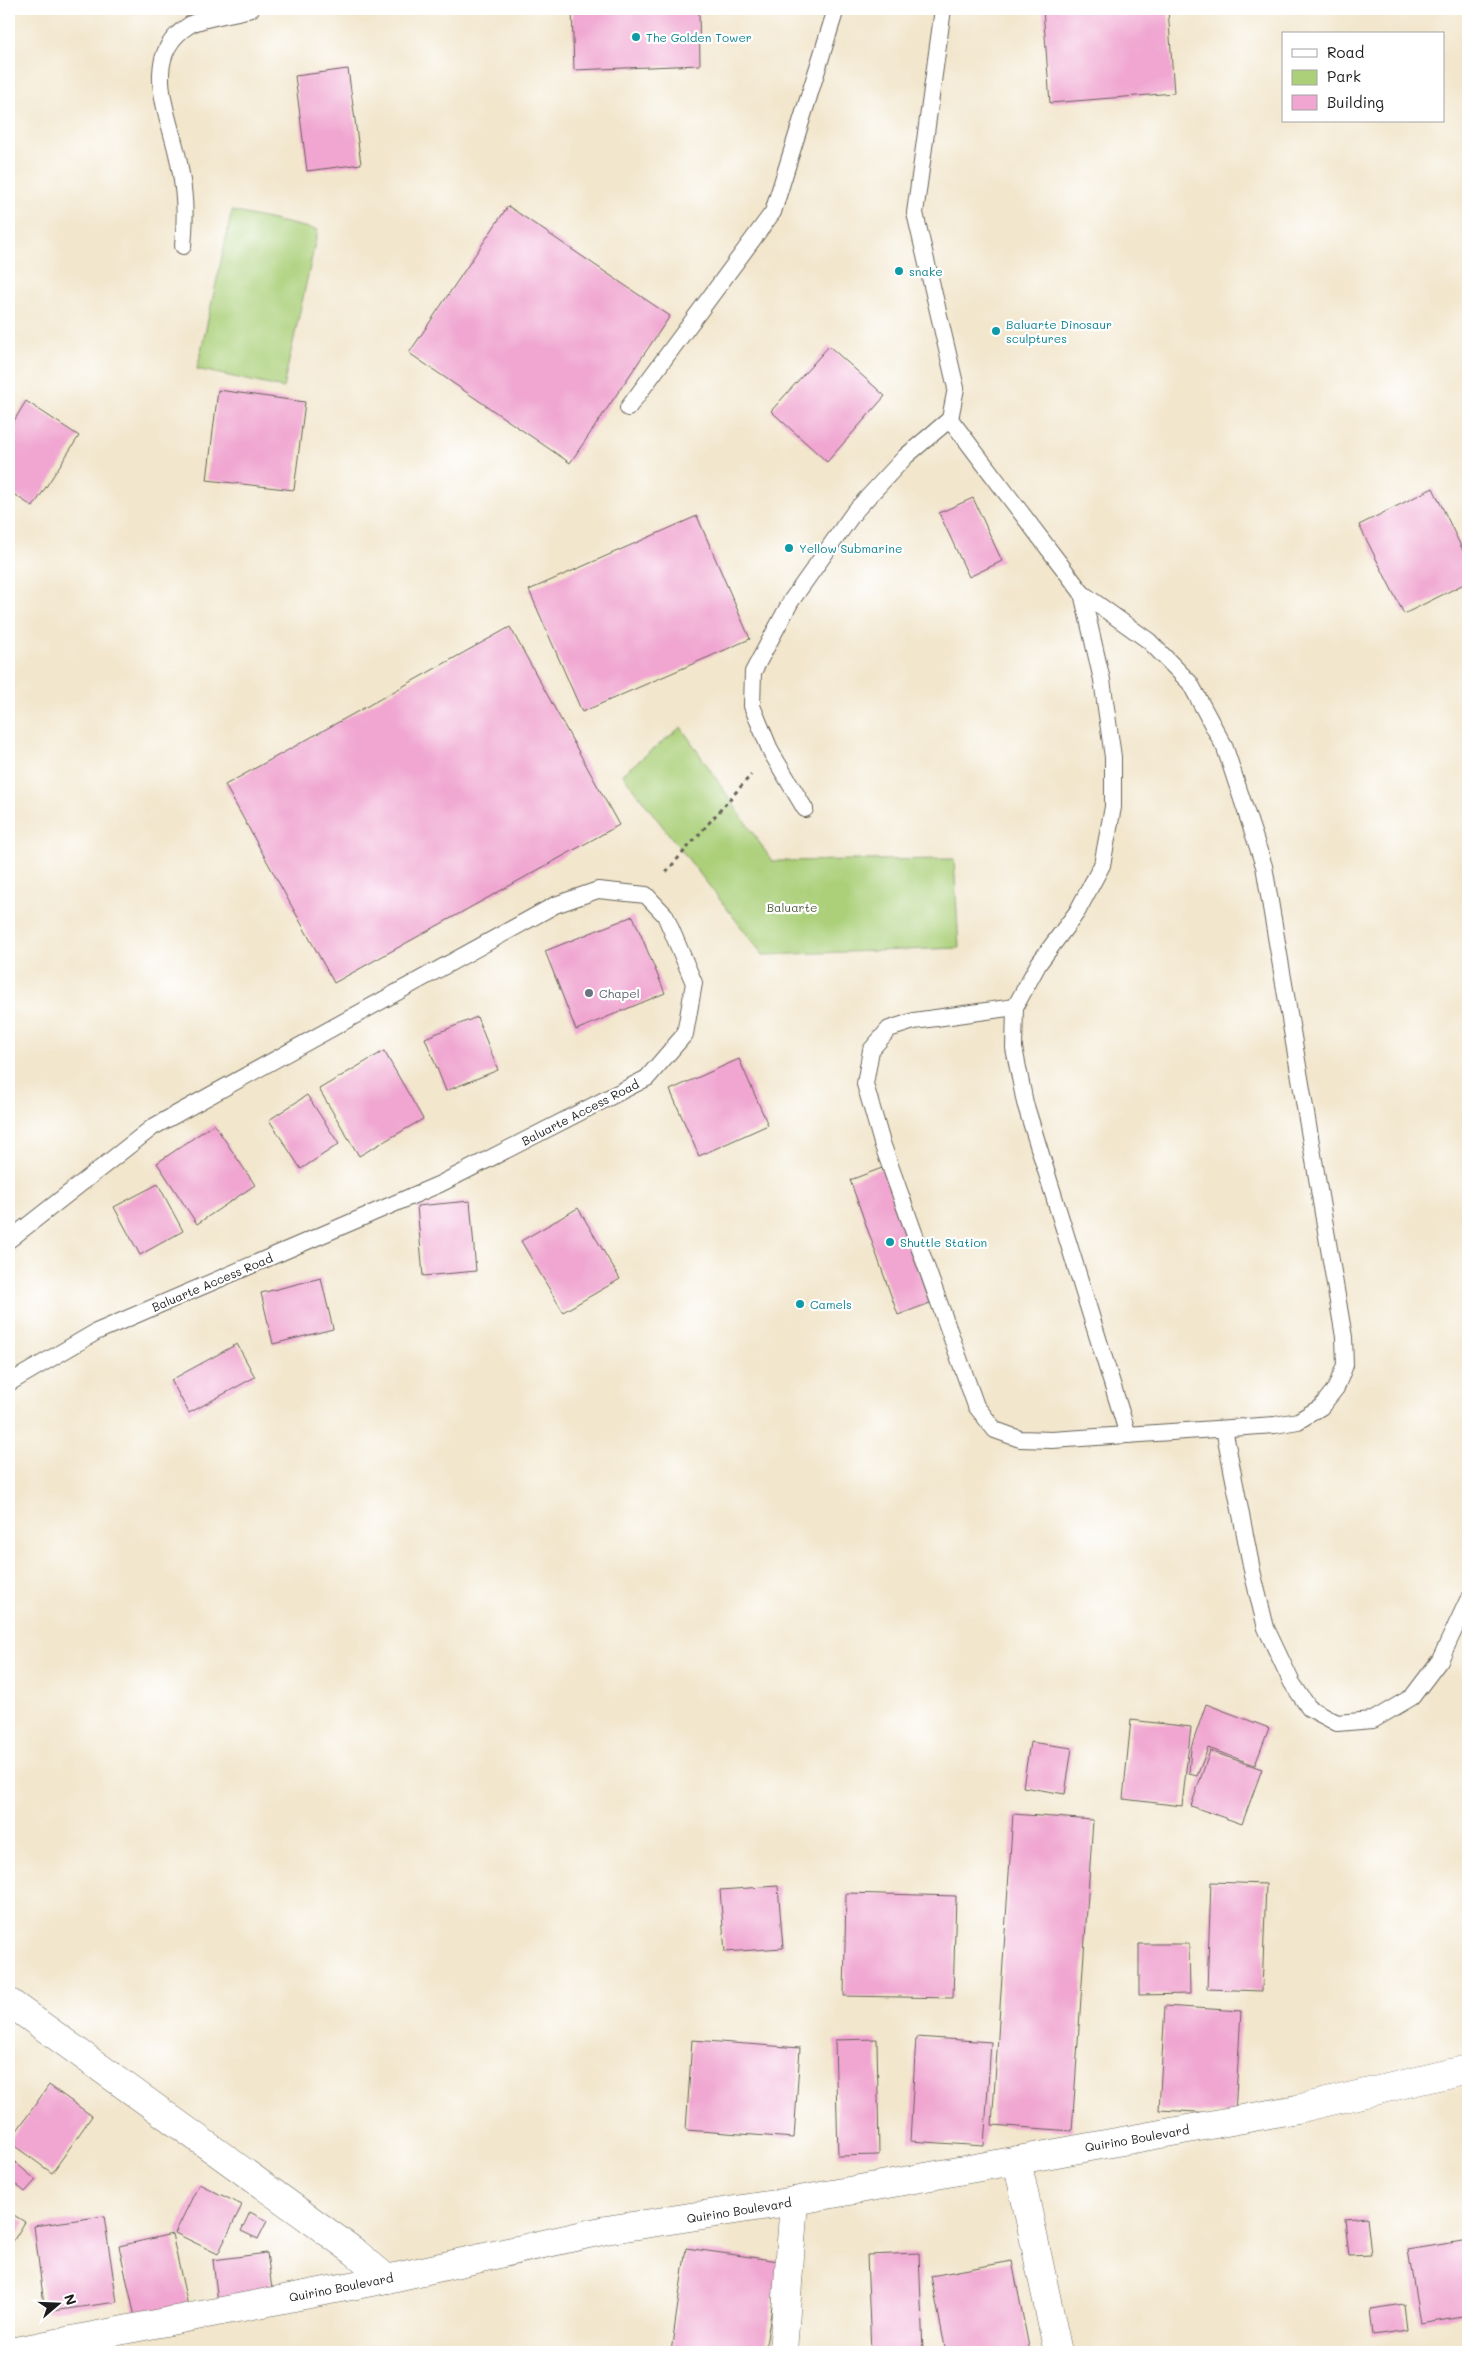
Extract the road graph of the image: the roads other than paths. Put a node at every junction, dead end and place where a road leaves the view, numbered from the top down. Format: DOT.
graph roads {
  1 [pos="251,9"];
  2 [pos="836,9"];
  3 [pos="944,9"];
  4 [pos="184,246"];
  5 [pos="628,408"];
  6 [pos="950,419"];
  7 [pos="1082,593"];
  8 [pos="805,809"];
  9 [pos="1015,1007"];
  10 [pos="9,1240"];
  11 [pos="9,1383"];
  12 [pos="1224,1429"];
  13 [pos="1128,1435"];
  14 [pos="1468,1600"];
  15 [pos="9,2002"];
  16 [pos="1468,2070"];
  17 [pos="1017,2160"];
  18 [pos="794,2201"];
  19 [pos="387,2279"];
  20 [pos="10,2352"];
  21 [pos="783,2352"];
  22 [pos="1058,2352"];
  1 -- 4 [label="lane"];
  2 -- 5 [label="lane"];
  3 -- 6 [label="lane"];
  6 -- 7 [label="lane"];
  6 -- 8 [label="lane"];
  7 -- 9 [label="lane"];
  7 -- 12 [label="lane"];
  9 -- 13 [label="lane"];
  9 -- 13 [label="lane"];
  10 -- 11 [label="lane, Baluarte Access Road"];
  12 -- 13 [label="lane"];
  12 -- 14 [label="lane"];
  15 -- 19 [label="main road"];
  16 -- 17 [label="main road, Quirino Boulevard"];
  17 -- 18 [label="main road, Quirino Boulevard"];
  17 -- 22 [label="main road"];
  18 -- 19 [label="main road, Quirino Boulevard"];
  18 -- 21 [label="main road"];
  19 -- 20 [label="main road, Quirino Boulevard"];
}
